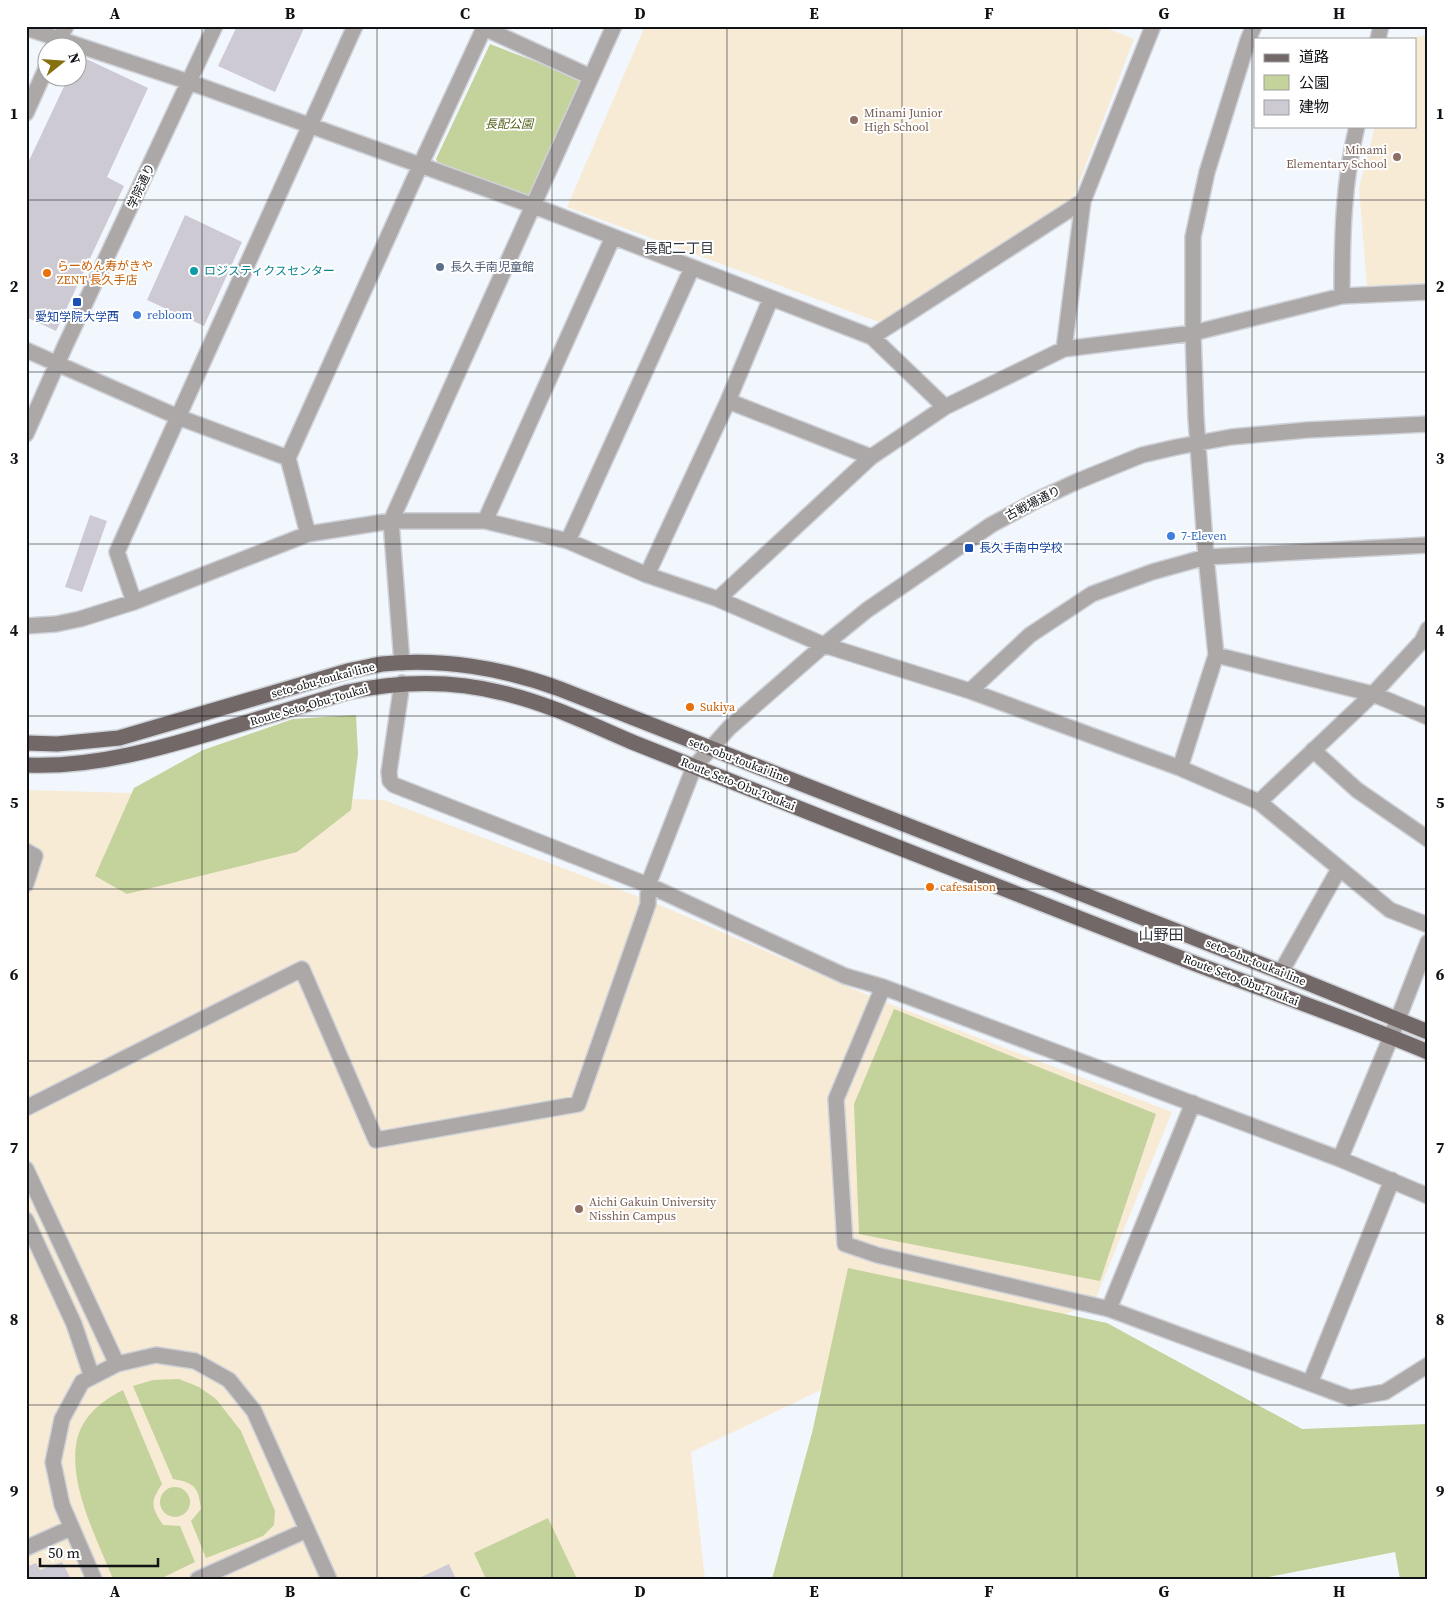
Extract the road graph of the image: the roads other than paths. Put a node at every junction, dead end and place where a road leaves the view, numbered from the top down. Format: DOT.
graph roads {
  1 [pos="215,26"];
  2 [pos="355,26"];
  3 [pos="614,26"];
  4 [pos="1153,26"];
  5 [pos="1254,26"];
  6 [pos="485,27"];
  7 [pos="26,28"];
  8 [pos="60,38"];
  9 [pos="88,47"];
  10 [pos="591,78"];
  11 [pos="190,82"];
  12 [pos="38,86"];
  13 [pos="26,113"];
  14 [pos="310,126"];
  15 [pos="1357,128"];
  16 [pos="420,166"];
  17 [pos="1083,201"];
  18 [pos="534,206"];
  19 [pos="613,237"];
  20 [pos="692,268"];
  21 [pos="1428,292"];
  22 [pos="1342,296"];
  23 [pos="771,298"];
  24 [pos="1193,334"];
  25 [pos="872,337"];
  26 [pos="26,350"];
  27 [pos="1064,350"];
  28 [pos="58,363"];
  29 [pos="728,401"];
  30 [pos="945,408"];
  31 [pos="178,417"];
  32 [pos="1428,424"];
  33 [pos="26,434"];
  34 [pos="1198,442"];
  35 [pos="872,457"];
  36 [pos="288,458"];
  37 [pos="390,521"];
  38 [pos="485,521"];
  39 [pos="308,534"];
  40 [pos="568,541"];
  41 [pos="1428,545"];
  42 [pos="1206,557"];
  43 [pos="647,575"];
  44 [pos="718,600"];
  45 [pos="134,602"];
  46 [pos="26,626"];
  47 [pos="1428,629"];
  48 [pos="824,645"];
  49 [pos="1216,655"];
  50 [pos="402,663"];
  51 [pos="402,683"];
  52 [pos="970,691"];
  53 [pos="1373,694"];
  54 [pos="1428,717"];
  55 [pos="26,743"];
  56 [pos="711,749"];
  57 [pos="1313,750"];
  58 [pos="26,765"];
  59 [pos="694,767"];
  60 [pos="1180,768"];
  61 [pos="1259,802"];
  62 [pos="1428,839"];
  63 [pos="26,850"];
  64 [pos="1339,869"];
  65 [pos="26,884"];
  66 [pos="648,885"];
  67 [pos="1428,925"];
  68 [pos="1428,942"];
  69 [pos="1281,972"];
  70 [pos="883,987"];
  71 [pos="1398,1020"];
  72 [pos="1428,1032"];
  73 [pos="1391,1037"];
  74 [pos="1428,1052"];
  75 [pos="1193,1104"];
  76 [pos="26,1108"];
  77 [pos="1340,1159"];
  78 [pos="26,1169"];
  79 [pos="1392,1180"];
  80 [pos="1428,1196"];
  81 [pos="26,1220"];
  82 [pos="1109,1309"];
  83 [pos="117,1364"];
  84 [pos="1428,1365"];
  85 [pos="92,1377"];
  86 [pos="1310,1383"];
  87 [pos="71,1528"];
  88 [pos="307,1530"];
  89 [pos="26,1548"];
  90 [pos="94,1579"];
  91 [pos="198,1579"];
  92 [pos="329,1579"];
  1 -- 11 [label="street, 学院通り"];
  2 -- 14 [label="street"];
  3 -- 10 [label="street"];
  4 -- 17 [label="street"];
  5 -- 24 [label="street"];
  6 -- 10 [label="street"];
  6 -- 16 [label="street"];
  7 -- 8 [label="street"];
  9 -- 11 [label="street"];
  10 -- 18 [label="street"];
  11 -- 14 [label="street"];
  11 -- 28 [label="street, 学院通り"];
  12 -- 13 [label="street"];
  14 -- 16 [label="street"];
  14 -- 31 [label="street"];
  15 -- 22 [label="street"];
  16 -- 18 [label="street"];
  16 -- 36 [label="street"];
  17 -- 25 [label="street"];
  17 -- 27 [label="street"];
  18 -- 19 [label="street"];
  18 -- 37 [label="street"];
  19 -- 20 [label="street"];
  19 -- 38 [label="street"];
  20 -- 23 [label="street"];
  20 -- 40 [label="street"];
  21 -- 22 [label="street"];
  22 -- 24 [label="street"];
  23 -- 25 [label="street"];
  23 -- 29 [label="street"];
  24 -- 27 [label="street"];
  24 -- 34 [label="street"];
  25 -- 30 [label="street"];
  26 -- 28 [label="street"];
  27 -- 30 [label="street"];
  28 -- 31 [label="street"];
  28 -- 33 [label="street, 学院通り"];
  29 -- 35 [label="street"];
  29 -- 43 [label="street"];
  30 -- 35 [label="street"];
  31 -- 36 [label="street"];
  31 -- 45 [label="street"];
  32 -- 34 [label="street, 古戦場通り"];
  34 -- 42 [label="street"];
  34 -- 48 [label="street, 古戦場通り"];
  35 -- 44 [label="street"];
  36 -- 39 [label="street"];
  37 -- 38 [label="street"];
  37 -- 39 [label="street"];
  37 -- 50 [label="street"];
  38 -- 40 [label="street"];
  39 -- 45 [label="street"];
  40 -- 43 [label="street"];
  41 -- 42 [label="street"];
  42 -- 49 [label="street"];
  42 -- 52 [label="street"];
  43 -- 44 [label="street"];
  44 -- 48 [label="street"];
  45 -- 46 [label="street"];
  47 -- 53 [label="street"];
  48 -- 52 [label="street"];
  48 -- 56 [label="street, 古戦場通り"];
  49 -- 53 [label="street"];
  49 -- 60 [label="street"];
  50 -- 55 [label="main road, seto-obu-toukai line"];
  50 -- 56 [label="main road, seto-obu-toukai line"];
  51 -- 58 [label="main road, Route Seto-Obu-Toukai"];
  51 -- 59 [label="main road, Route Seto-Obu-Toukai"];
  51 -- 66 [label="street"];
  52 -- 60 [label="street"];
  53 -- 54 [label="street"];
  53 -- 57 [label="street"];
  56 -- 59 [label="street, 古戦場通り"];
  56 -- 69 [label="main road, seto-obu-toukai line"];
  57 -- 61 [label="street"];
  57 -- 62 [label="street"];
  59 -- 66 [label="street"];
  59 -- 73 [label="main road, Route Seto-Obu-Toukai"];
  60 -- 61 [label="street"];
  61 -- 64 [label="street"];
  63 -- 65 [label="street"];
  64 -- 67 [label="street"];
  64 -- 69 [label="street"];
  66 -- 70 [label="street"];
  66 -- 76 [label="street"];
  68 -- 71 [label="street"];
  69 -- 71 [label="main road, seto-obu-toukai line"];
  70 -- 75 [label="street"];
  70 -- 82 [label="street"];
  71 -- 72 [label="main road, seto-obu-toukai line"];
  71 -- 73 [label="street"];
  73 -- 74 [label="main road, Route Seto-Obu-Toukai"];
  73 -- 77 [label="street"];
  75 -- 77 [label="street"];
  75 -- 82 [label="street"];
  77 -- 79 [label="street"];
  78 -- 83 [label="street"];
  79 -- 80 [label="street"];
  79 -- 86 [label="street"];
  81 -- 85 [label="street"];
  82 -- 86 [label="street"];
  83 -- 85 [label="street"];
  83 -- 88 [label="street"];
  84 -- 86 [label="street"];
  85 -- 87 [label="street"];
  87 -- 89 [label="street"];
  87 -- 90 [label="street"];
  88 -- 91 [label="street"];
  88 -- 92 [label="street"];
}
